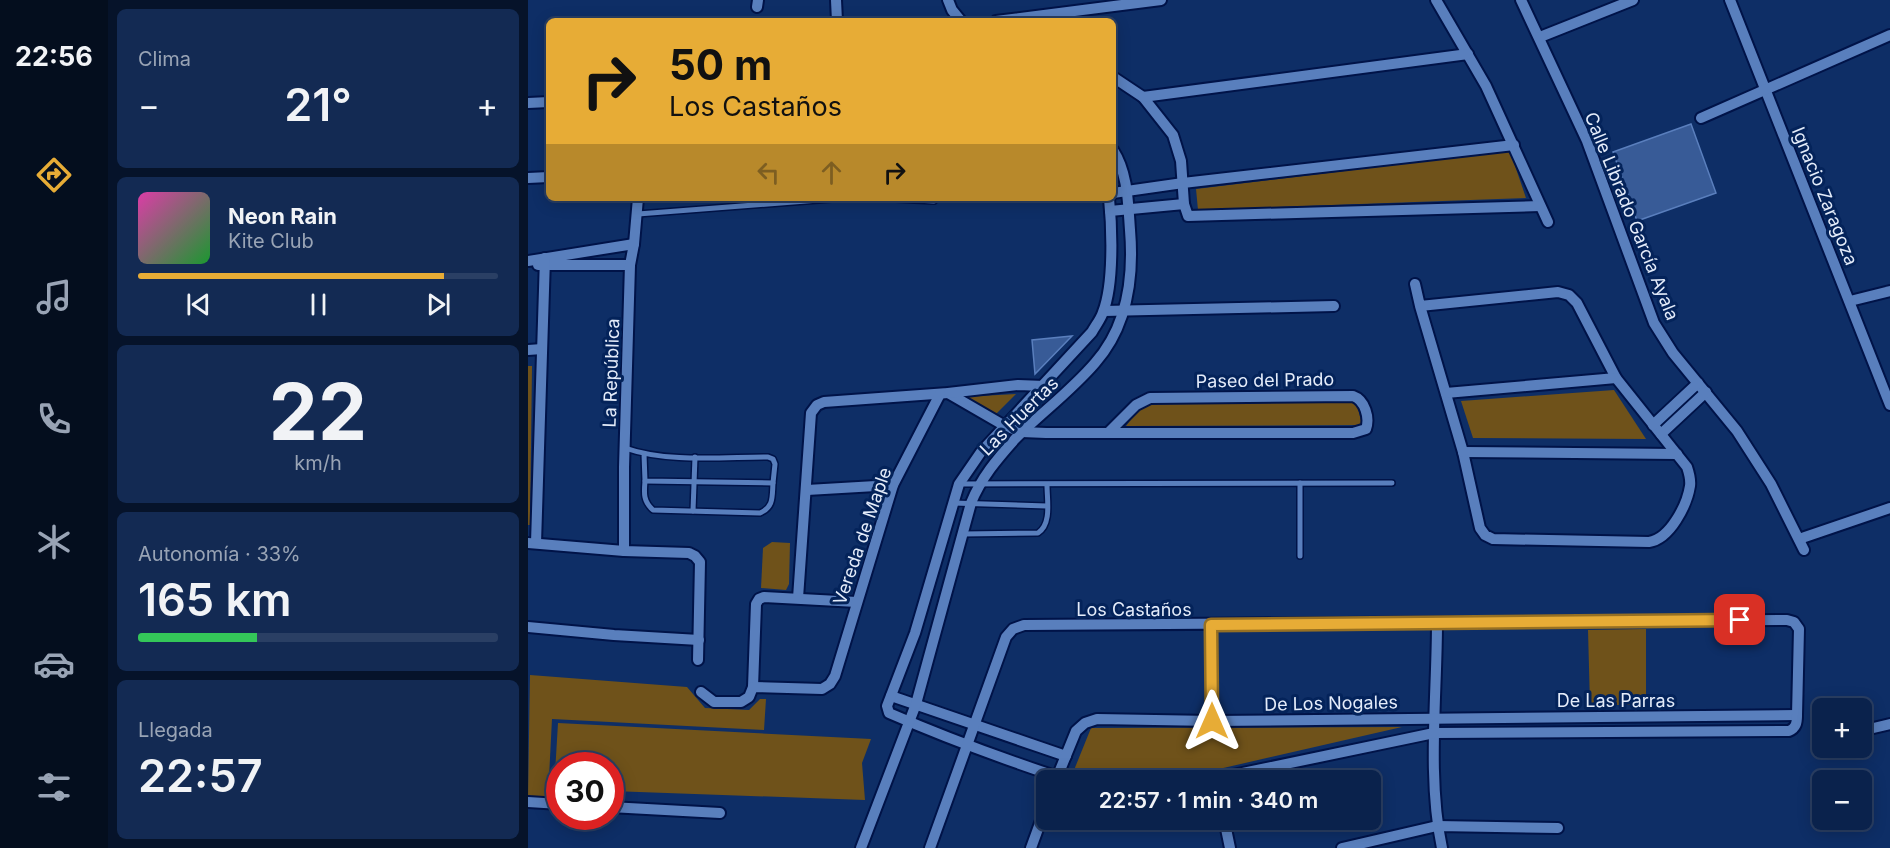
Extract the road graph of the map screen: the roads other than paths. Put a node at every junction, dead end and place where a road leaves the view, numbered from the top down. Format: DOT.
graph roads {
  1 [pos="836,0"];
  2 [pos="1161,0"];
  3 [pos="1436,0"];
  4 [pos="1521,0"];
  5 [pos="1633,0"];
  6 [pos="1730,0"];
  7 [pos="837,18"];
  8 [pos="1029,18"];
  9 [pos="1890,35"];
  10 [pos="1540,37"];
  11 [pos="1468,54"];
  12 [pos="1116,79"];
  13 [pos="1766,91"];
  14 [pos="1143,96"];
  15 [pos="546,102"];
  16 [pos="528,103"];
  17 [pos="1701,118"];
  18 [pos="1514,145"];
  19 [pos="1116,156"];
  20 [pos="546,177"];
  21 [pos="528,178"];
  22 [pos="1183,183"];
  23 [pos="1126,191"];
  24 [pos="1116,193"];
  25 [pos="638,201"];
  26 [pos="805,201"];
  27 [pos="1109,201"];
  28 [pos="1184,204"];
  29 [pos="1540,206"];
  30 [pos="1129,210"];
  31 [pos="1110,211"];
  32 [pos="638,214"];
  33 [pos="1548,222"];
  34 [pos="634,244"];
  35 [pos="528,262"];
  36 [pos="544,262"];
  37 [pos="630,265"];
  38 [pos="1415,284"];
  39 [pos="1890,291"];
  40 [pos="1850,301"];
  41 [pos="1334,306"];
  42 [pos="1420,306"];
  43 [pos="1104,311"];
  44 [pos="1124,312"];
  45 [pos="542,349"];
  46 [pos="528,350"];
  47 [pos="1616,378"];
  48 [pos="1698,383"];
  49 [pos="1044,386"];
  50 [pos="1706,392"];
  51 [pos="944,393"];
  52 [pos="1446,393"];
  53 [pos="1890,405"];
  54 [pos="1653,425"];
  55 [pos="1005,426"];
  56 [pos="1022,432"];
  57 [pos="1108,433"];
  58 [pos="1661,434"];
  59 [pos="625,448"];
  60 [pos="1463,452"];
  61 [pos="644,454"];
  62 [pos="1677,454"];
  63 [pos="695,457"];
  64 [pos="645,480"];
  65 [pos="694,481"];
  66 [pos="773,483"];
  67 [pos="1300,483"];
  68 [pos="1392,483"];
  69 [pos="960,484"];
  70 [pos="893,485"];
  71 [pos="1047,485"];
  72 [pos="978,486"];
  73 [pos="807,490"];
  74 [pos="953,503"];
  75 [pos="971,503"];
  76 [pos="1047,506"];
  77 [pos="1890,508"];
  78 [pos="693,511"];
  79 [pos="963,534"];
  80 [pos="532,543"];
  81 [pos="624,550"];
  82 [pos="1300,556"];
  83 [pos="798,598"];
  84 [pos="856,602"];
  85 [pos="1437,623"];
  86 [pos="1211,625"];
  87 [pos="528,627"];
  88 [pos="699,640"];
  89 [pos="698,660"];
  90 [pos="753,687"];
  91 [pos="701,692"];
  92 [pos="891,696"];
  93 [pos="916,704"];
  94 [pos="1797,716"];
  95 [pos="1434,718"];
  96 [pos="1212,721"];
  97 [pos="910,722"];
  98 [pos="975,724"];
  99 [pos="1890,724"];
  100 [pos="1872,728"];
  101 [pos="1434,733"];
  102 [pos="968,744"];
  103 [pos="1066,756"];
  104 [pos="1061,770"];
  105 [pos="1260,770"];
  106 [pos="1036,771"];
  107 [pos="528,802"];
  108 [pos="546,803"];
  109 [pos="624,808"];
  110 [pos="720,813"];
  111 [pos="1437,826"];
  112 [pos="1558,828"];
  113 [pos="1038,830"];
  114 [pos="1226,830"];
  115 [pos="861,848"];
  116 [pos="930,848"];
  117 [pos="1031,848"];
  118 [pos="1230,848"];
  119 [pos="1342,848"];
  120 [pos="1442,848"];
  1 -- 7 [label="street"];
  2 -- 8 [label="street"];
  3 -- 11 [label="street"];
  4 -- 10 [label="street, Calle Librado García Ayala"];
  5 -- 10 [label="street"];
  6 -- 13 [label="street, Ignacio Zaragoza"];
  9 -- 13 [label="street"];
  10 -- 48 [label="street, Calle Librado García Ayala"];
  11 -- 14 [label="street"];
  11 -- 18 [label="street"];
  12 -- 14 [label="street"];
  13 -- 17 [label="street"];
  13 -- 40 [label="street, Ignacio Zaragoza"];
  14 -- 22 [label="street"];
  15 -- 16 [label="street"];
  18 -- 22 [label="street"];
  18 -- 29 [label="street"];
  19 -- 23 [label="street, Las Huertas"];
  20 -- 21 [label="street"];
  22 -- 23 [label="street"];
  22 -- 28 [label="street"];
  23 -- 24 [label="street"];
  23 -- 30 [label="street, Las Huertas"];
  25 -- 32 [label="street, La República"];
  26 -- 32 [label="lane"];
  27 -- 31 [label="street, Las Huertas"];
  28 -- 29 [label="street"];
  28 -- 30 [label="street"];
  29 -- 33 [label="street"];
  30 -- 31 [label="street"];
  30 -- 44 [label="street, Las Huertas"];
  31 -- 43 [label="street, Las Huertas"];
  32 -- 34 [label="street, La República"];
  34 -- 36 [label="street"];
  34 -- 37 [label="street, La República"];
  35 -- 36 [label="street"];
  36 -- 37 [label="street"];
  36 -- 45 [label="street"];
  37 -- 59 [label="street, La República"];
  38 -- 42 [label="street"];
  39 -- 40 [label="street"];
  40 -- 53 [label="street, Ignacio Zaragoza"];
  41 -- 44 [label="street"];
  42 -- 47 [label="street"];
  42 -- 52 [label="street"];
  43 -- 44 [label="street"];
  43 -- 49 [label="street, Las Huertas"];
  44 -- 56 [label="street, Las Huertas"];
  45 -- 46 [label="street"];
  45 -- 80 [label="street"];
  47 -- 52 [label="street"];
  47 -- 54 [label="street"];
  48 -- 50 [label="street, Calle Librado García Ayala"];
  48 -- 54 [label="street"];
  49 -- 51 [label="street"];
  49 -- 55 [label="street, Las Huertas"];
  50 -- 58 [label="street"];
  50 -- 77 [label="street, Calle Librado García Ayala"];
  51 -- 55 [label="street, Paseo del Prado"];
  51 -- 70 [label="street, Vereda de Maple"];
  51 -- 73 [label="street"];
  52 -- 60 [label="street"];
  54 -- 58 [label="street"];
  55 -- 56 [label="street, Paseo del Prado"];
  55 -- 69 [label="street, Las Huertas"];
  56 -- 57 [label="street, Paseo del Prado"];
  56 -- 72 [label="street, Las Huertas"];
  57 -- 57 [label="street, Paseo del Prado"];
  58 -- 62 [label="street"];
  59 -- 61 [label="lane"];
  59 -- 81 [label="street, La República"];
  60 -- 62 [label="street"];
  60 -- 62 [label="street"];
  61 -- 63 [label="lane"];
  61 -- 64 [label="lane"];
  63 -- 65 [label="lane"];
  63 -- 66 [label="lane"];
  64 -- 65 [label="lane"];
  64 -- 78 [label="lane"];
  65 -- 66 [label="lane"];
  65 -- 78 [label="lane"];
  66 -- 78 [label="lane"];
  67 -- 68 [label="lane"];
  67 -- 71 [label="lane"];
  67 -- 82 [label="lane"];
  69 -- 72 [label="lane"];
  69 -- 74 [label="street, Las Huertas"];
  70 -- 73 [label="street"];
  70 -- 84 [label="street, Vereda de Maple"];
  71 -- 72 [label="lane"];
  71 -- 76 [label="lane"];
  72 -- 75 [label="street, Las Huertas"];
  73 -- 83 [label="street"];
  74 -- 75 [label="lane"];
  74 -- 92 [label="street, Las Huertas"];
  75 -- 76 [label="lane"];
  75 -- 79 [label="street, Las Huertas"];
  76 -- 79 [label="lane"];
  79 -- 93 [label="street, Las Huertas"];
  80 -- 81 [label="street"];
  81 -- 88 [label="street"];
  83 -- 84 [label="street"];
  83 -- 90 [label="street"];
  84 -- 90 [label="street, Vereda de Maple"];
  85 -- 86 [label="street, Los Castaños"];
  85 -- 94 [label="street, Los Castaños"];
  85 -- 95 [label="street"];
  86 -- 96 [label="street"];
  86 -- 98 [label="street, Los Castaños"];
  87 -- 88 [label="street"];
  88 -- 89 [label="street"];
  90 -- 91 [label="street"];
  92 -- 93 [label="street"];
  92 -- 97 [label="street, Las Huertas"];
  93 -- 97 [label="street, Las Huertas"];
  93 -- 98 [label="street"];
  94 -- 95 [label="street, De Las Parras"];
  94 -- 101 [label="street, De Las Parras"];
  95 -- 96 [label="street, De Los Nogales"];
  95 -- 101 [label="street"];
  96 -- 103 [label="street, De Los Nogales"];
  97 -- 102 [label="street"];
  97 -- 115 [label="street, Las Huertas"];
  98 -- 102 [label="street"];
  98 -- 103 [label="street"];
  99 -- 100 [label="street"];
  101 -- 105 [label="street"];
  101 -- 111 [label="street"];
  102 -- 106 [label="street"];
  102 -- 116 [label="street"];
  103 -- 104 [label="street"];
  107 -- 108 [label="street"];
  109 -- 110 [label="street"];
  111 -- 112 [label="street"];
  111 -- 119 [label="street"];
  111 -- 120 [label="street"];
  113 -- 117 [label="street"];
  114 -- 118 [label="street"];
}
